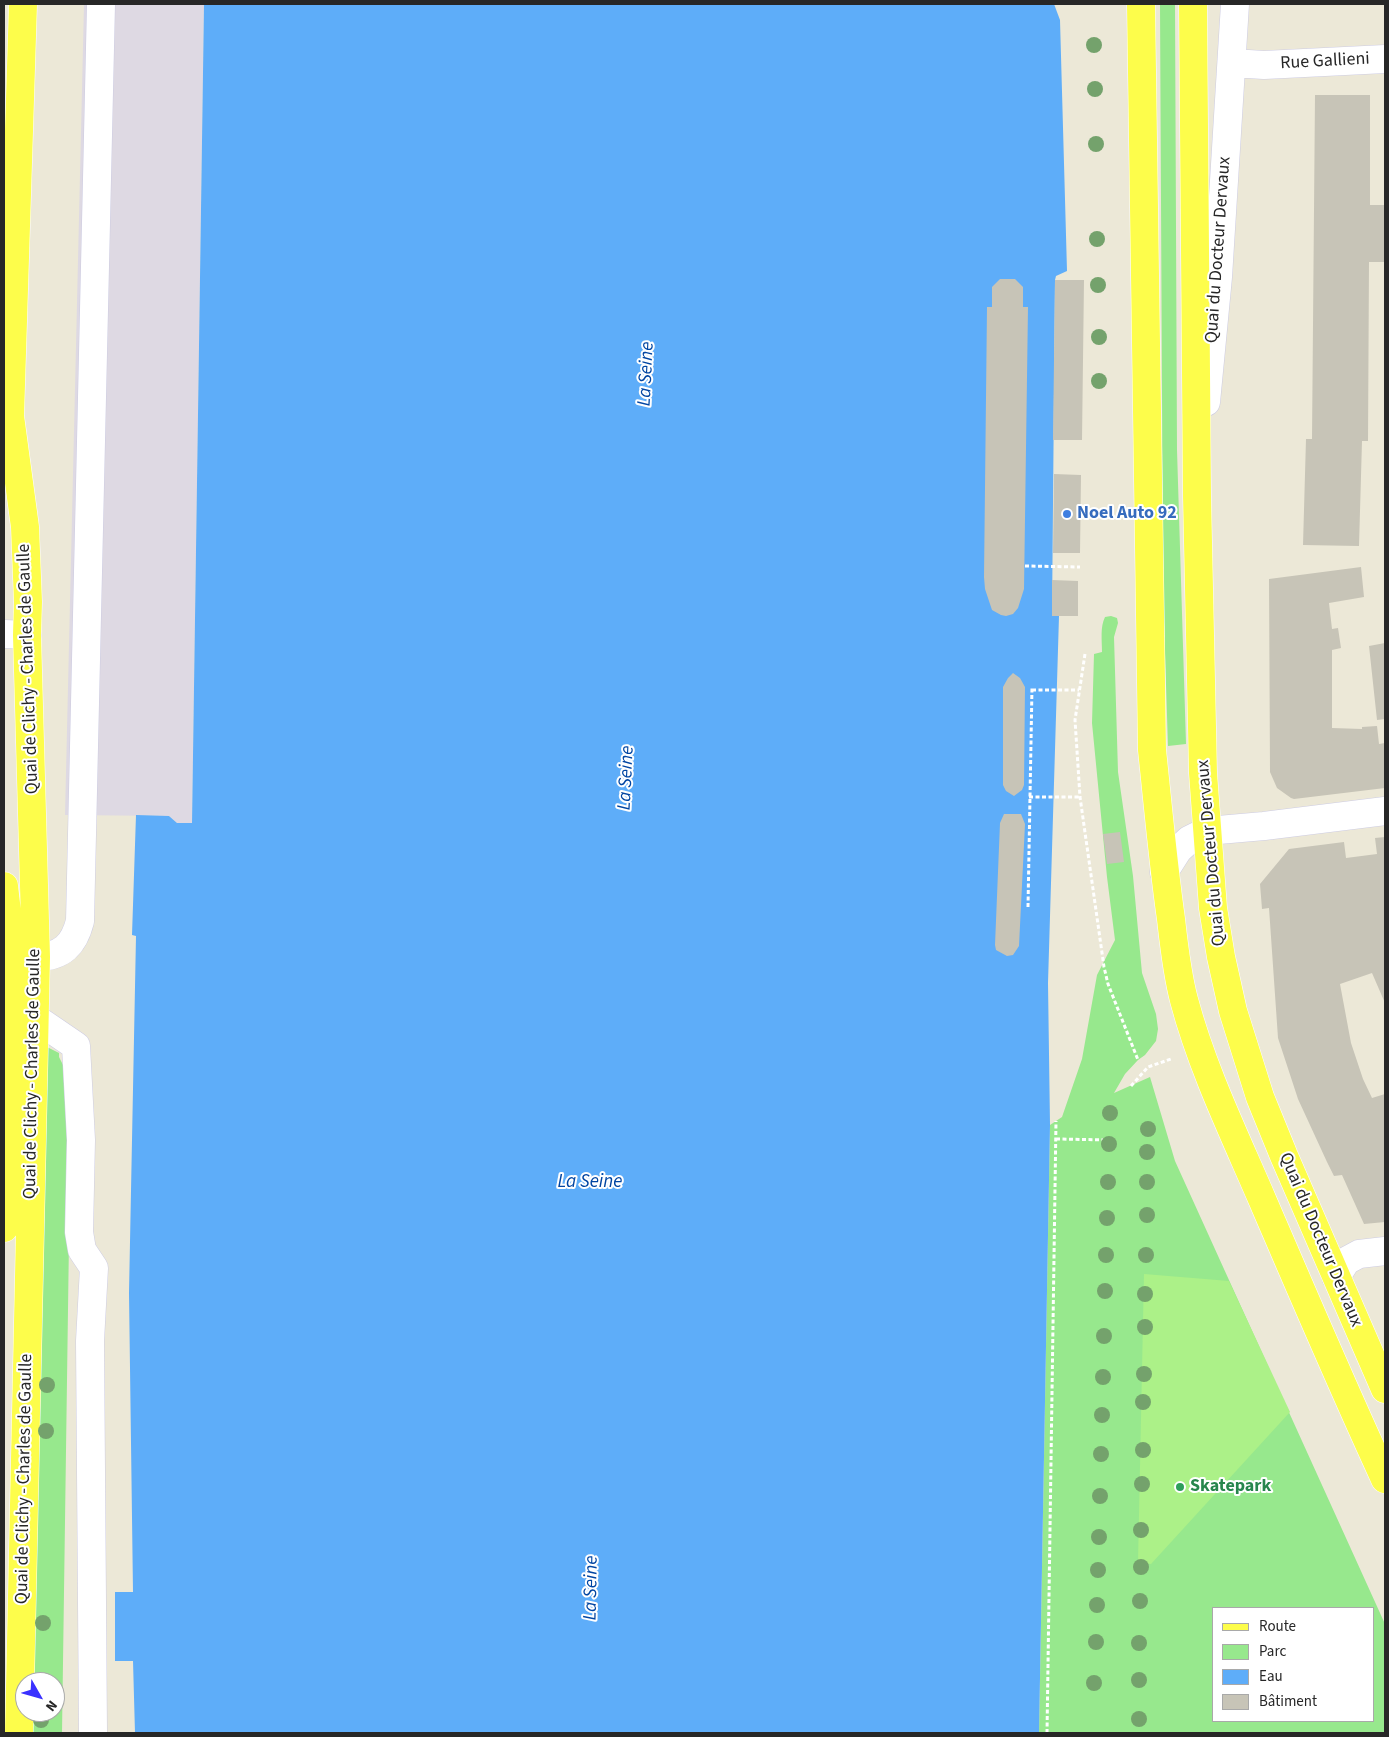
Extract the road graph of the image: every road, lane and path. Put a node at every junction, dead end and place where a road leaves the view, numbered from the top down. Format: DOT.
graph roads {
  1 [pos="23,4"];
  2 [pos="30,4"];
  3 [pos="101,4"];
  4 [pos="1135,4"];
  5 [pos="1193,4"];
  6 [pos="1235,4"];
  7 [pos="1142,17"];
  8 [pos="1385,59"];
  9 [pos="1232,63"];
  10 [pos="22,65"];
  11 [pos="7,427"];
  12 [pos="1197,496"];
  13 [pos="1025,566"];
  14 [pos="1080,567"];
  15 [pos="16,635"];
  16 [pos="1086,654"];
  17 [pos="1079,690"];
  18 [pos="1030,797"];
  19 [pos="1080,797"];
  20 [pos="1385,812"];
  21 [pos="1207,831"];
  22 [pos="1164,872"];
  23 [pos="4,886"];
  24 [pos="1028,907"];
  25 [pos="36,957"];
  26 [pos="35,1018"];
  27 [pos="1138,1060"];
  28 [pos="1148,1067"];
  29 [pos="1131,1086"];
  30 [pos="1056,1121"];
  31 [pos="1056,1139"];
  32 [pos="1112,1140"];
  33 [pos="4,1228"];
  34 [pos="1385,1251"];
  35 [pos="1336,1277"];
  36 [pos="1385,1389"];
  37 [pos="1385,1479"];
  38 [pos="19,1733"];
  39 [pos="93,1733"];
  40 [pos="1047,1733"];
  1 -- 10 [label="main road, Quai de Clichy - Charles de Gaulle"];
  2 -- 10 [label="main road"];
  3 -- 25 [label="street"];
  4 -- 7 [label="street"];
  5 -- 12 [label="main road, Quai du Docteur Dervaux"];
  6 -- 9 [label="street, Quai du Docteur Dervaux"];
  7 -- 22 [label="main road"];
  8 -- 9 [label="street, Rue Gallieni"];
  9 -- 12 [label="street, Quai du Docteur Dervaux"];
  10 -- 11 [label="main road, Quai de Clichy - Charles de Gaulle"];
  11 -- 15 [label="main road, Quai de Clichy - Charles de Gaulle"];
  12 -- 21 [label="main road, Quai du Docteur Dervaux"];
  13 -- 14 [label="path"];
  15 -- 25 [label="main road, Quai de Clichy - Charles de Gaulle"];
  16 -- 17 [label="path"];
  17 -- 18 [label="path"];
  17 -- 19 [label="path"];
  18 -- 19 [label="path"];
  18 -- 24 [label="path"];
  19 -- 27 [label="path"];
  20 -- 21 [label="street"];
  21 -- 22 [label="street"];
  21 -- 35 [label="main road, Quai du Docteur Dervaux"];
  22 -- 37 [label="main road"];
  23 -- 33 [label="main road, Quai de Clichy - Charles de Gaulle"];
  25 -- 26 [label="main road, Quai de Clichy - Charles de Gaulle"];
  26 -- 38 [label="main road, Quai de Clichy - Charles de Gaulle"];
  26 -- 39 [label="street"];
  28 -- 29 [label="path"];
  30 -- 31 [label="path"];
  31 -- 32 [label="path"];
  31 -- 40 [label="path"];
  34 -- 35 [label="street"];
  35 -- 36 [label="main road, Quai du Docteur Dervaux"];
}
